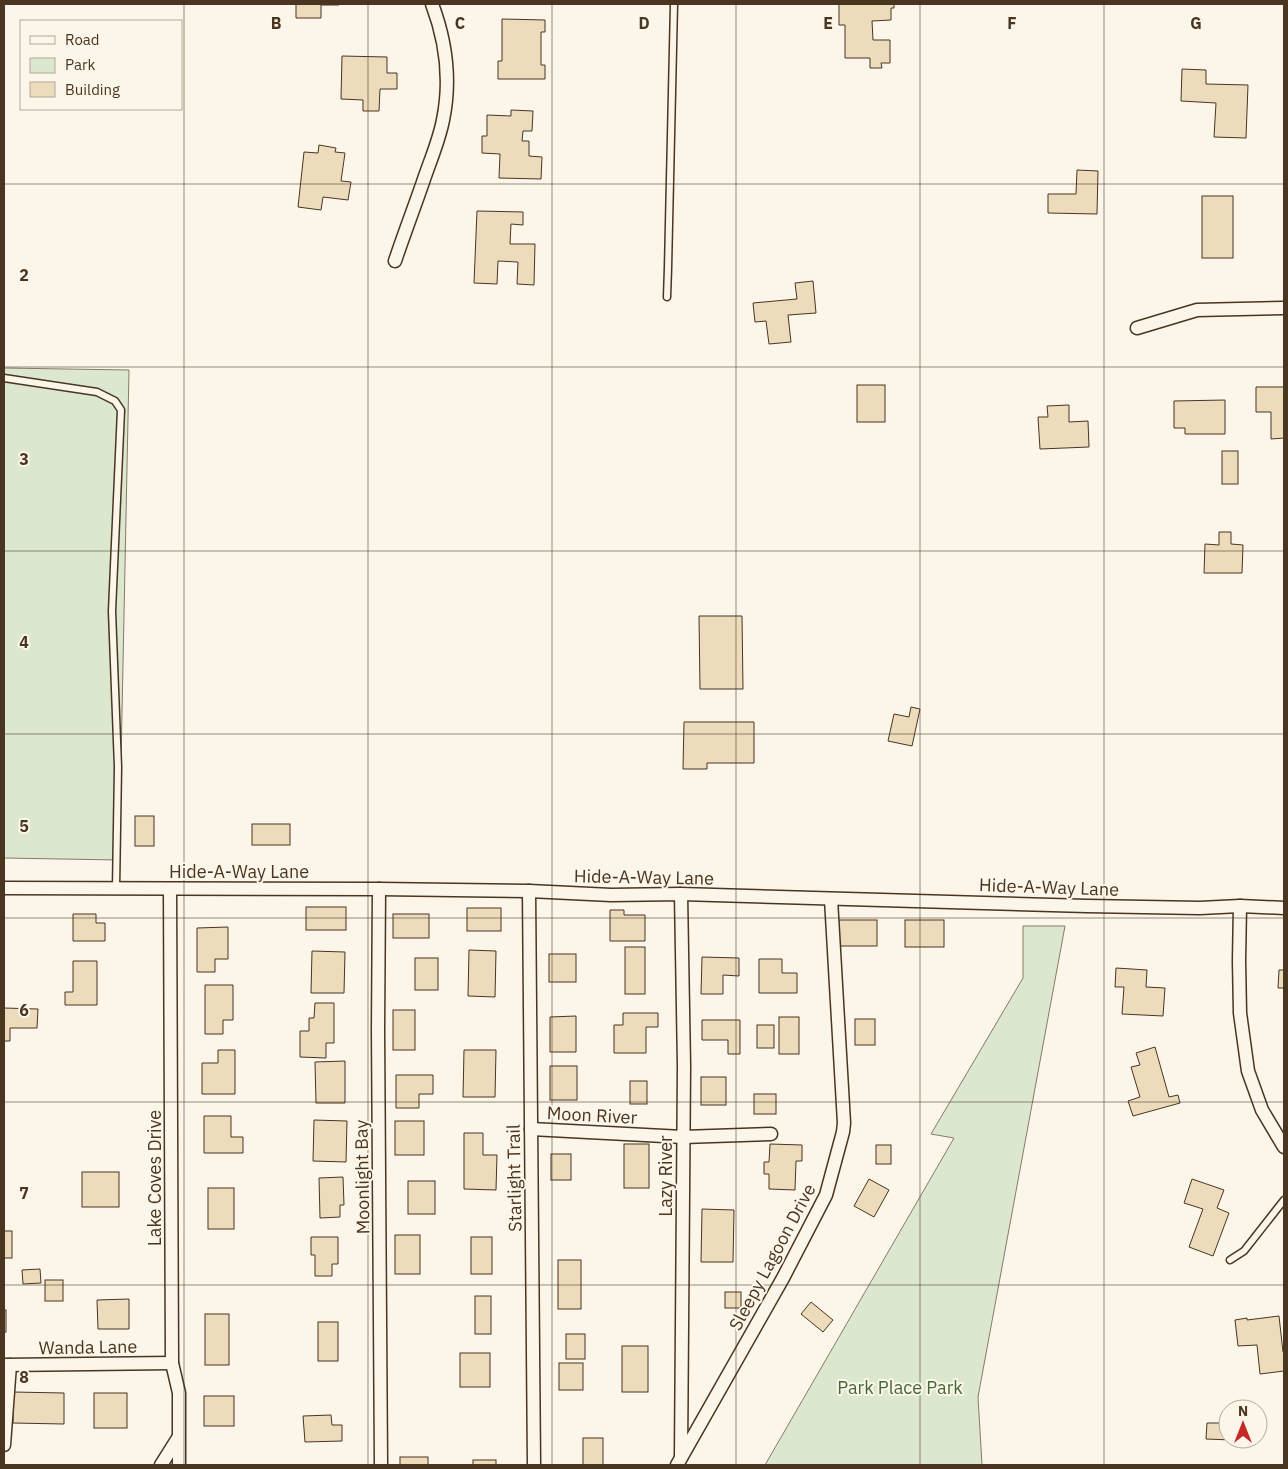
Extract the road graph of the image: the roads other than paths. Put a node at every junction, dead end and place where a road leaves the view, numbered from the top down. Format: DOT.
graph roads {
  1 [pos="432,4"];
  2 [pos="674,4"];
  3 [pos="395,261"];
  4 [pos="667,297"];
  5 [pos="1284,308"];
  6 [pos="1137,328"];
  7 [pos="4,378"];
  8 [pos="4,888"];
  9 [pos="116,888"];
  10 [pos="170,889"];
  11 [pos="379,889"];
  12 [pos="529,891"];
  13 [pos="681,894"];
  14 [pos="831,898"];
  15 [pos="1240,906"];
  16 [pos="1284,908"];
  17 [pos="531,1130"];
  18 [pos="771,1134"];
  19 [pos="683,1137"];
  20 [pos="1284,1147"];
  21 [pos="1284,1200"];
  22 [pos="1230,1260"];
  23 [pos="172,1363"];
  24 [pos="7,1365"];
  25 [pos="178,1437"];
  26 [pos="4,1445"];
  27 [pos="679,1462"];
  28 [pos="161,1465"];
  29 [pos="179,1465"];
  30 [pos="381,1465"];
  31 [pos="534,1465"];
  1 -- 3 [label="street"];
  2 -- 4 [label="lane"];
  5 -- 6 [label="street"];
  7 -- 9 [label="lane"];
  8 -- 9 [label="street, Hide-A-Way Lane"];
  9 -- 10 [label="street, Hide-A-Way Lane"];
  10 -- 11 [label="street, Hide-A-Way Lane"];
  10 -- 23 [label="street, Lake Coves Drive"];
  11 -- 12 [label="street, Hide-A-Way Lane"];
  11 -- 30 [label="street, Moonlight Bay"];
  12 -- 13 [label="street, Hide-A-Way Lane"];
  12 -- 17 [label="street, Starlight Trail"];
  13 -- 14 [label="street, Hide-A-Way Lane"];
  13 -- 19 [label="street, Lazy River"];
  14 -- 15 [label="street, Hide-A-Way Lane"];
  14 -- 27 [label="street, Sleepy Lagoon Drive"];
  15 -- 16 [label="street, Hide-A-Way Lane"];
  15 -- 20 [label="street"];
  17 -- 19 [label="street, Moon River"];
  17 -- 31 [label="street, Starlight Trail"];
  18 -- 19 [label="street, Moon River"];
  19 -- 27 [label="street, Lazy River"];
  21 -- 22 [label="lane"];
  23 -- 24 [label="street, Wanda Lane"];
  23 -- 25 [label="street, Lake Coves Drive"];
  24 -- 26 [label="street"];
  25 -- 28 [label="street"];
  25 -- 29 [label="street, Lake Coves Drive"];
}
